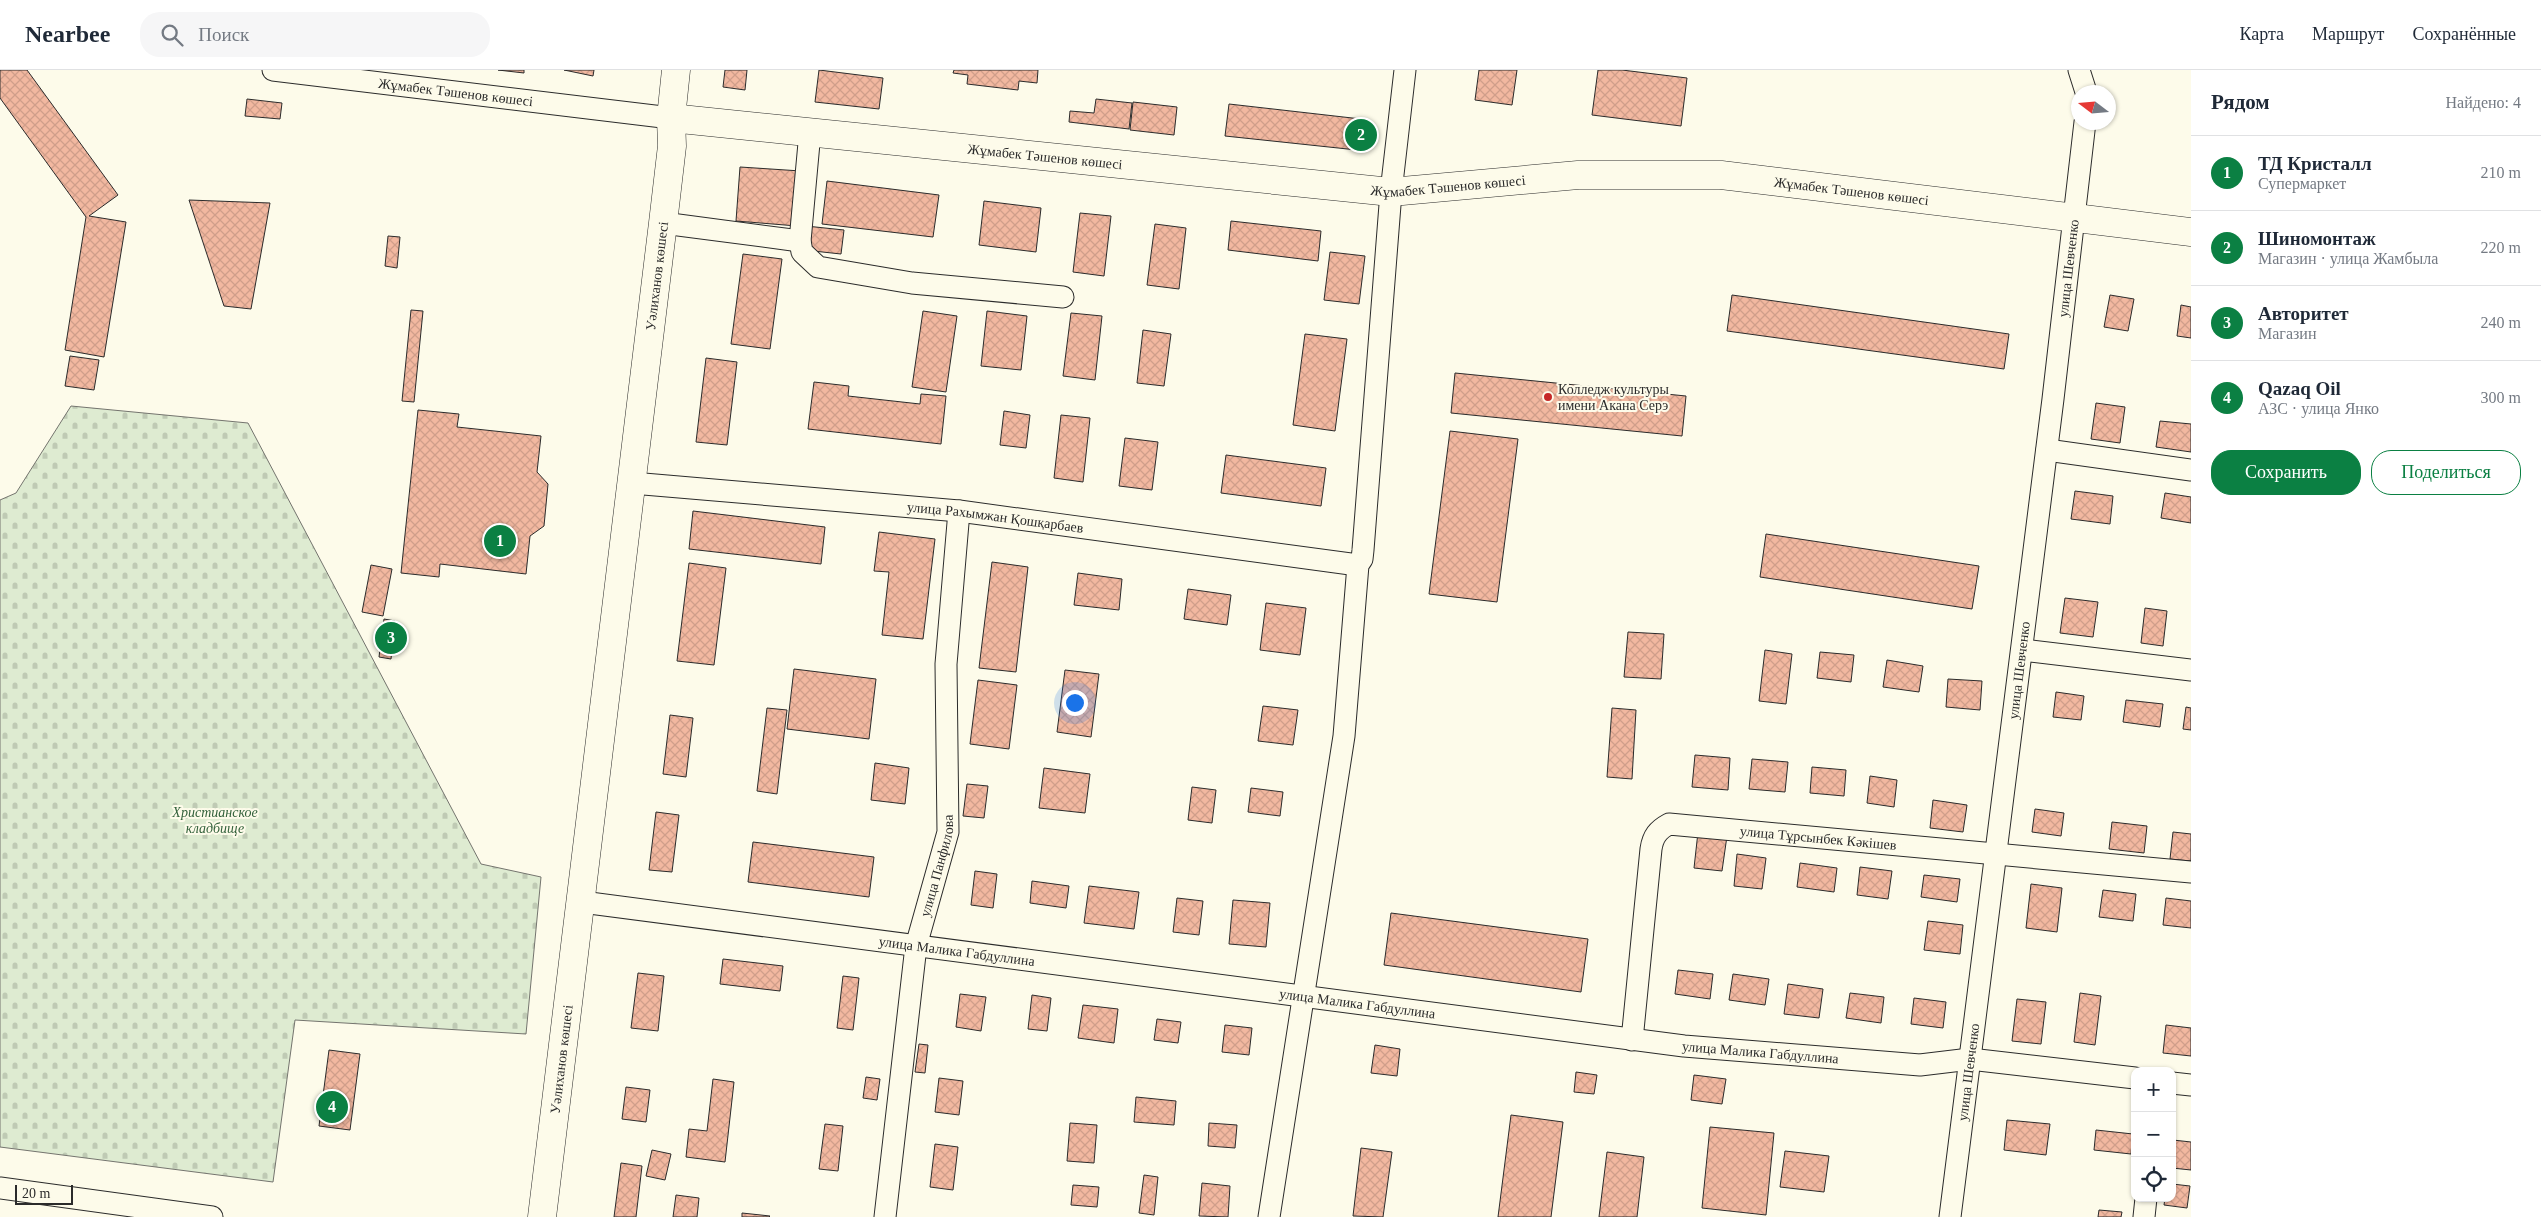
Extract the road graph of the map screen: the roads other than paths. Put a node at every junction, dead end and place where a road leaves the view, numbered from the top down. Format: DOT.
graph roads {
  1 [pos="273,70"];
  2 [pos="676,70"];
  3 [pos="1405,70"];
  4 [pos="2079,70"];
  5 [pos="2084,85"];
  6 [pos="671,118"];
  7 [pos="2084,130"];
  8 [pos="810,132"];
  9 [pos="1391,192"];
  10 [pos="2076,218"];
  11 [pos="663,223"];
  12 [pos="2191,232"];
  13 [pos="800,241"];
  14 [pos="1063,297"];
  15 [pos="2047,450"];
  16 [pos="2191,470"];
  17 [pos="632,484"];
  18 [pos="959,511"];
  19 [pos="1358,565"];
  20 [pos="2022,650"];
  21 [pos="2191,670"];
  22 [pos="1995,854"];
  23 [pos="2191,872"];
  24 [pos="582,902"];
  25 [pos="916,946"];
  26 [pos="1302,996"];
  27 [pos="1632,1040"];
  28 [pos="562,1047"];
  29 [pos="1970,1059"];
  30 [pos="2131,1078"];
  31 [pos="2176,1083"];
  32 [pos="2191,1085"];
  33 [pos="0,1188"];
  34 [pos="2146,1202"];
  35 [pos="127,1211"];
  36 [pos="212,1217"];
  37 [pos="542,1217"];
  38 [pos="886,1217"];
  39 [pos="1269,1217"];
  40 [pos="1950,1217"];
  41 [pos="2144,1217"];
  1 -- 6 [label="street, Жұмабек Тәшенов көшесі"];
  2 -- 6 [label="main road, Уәлиханов көшесі"];
  3 -- 9 [label="street"];
  4 -- 5 [label="street"];
  6 -- 8 [label="main road, Жұмабек Тәшенов көшесі"];
  6 -- 11 [label="main road, Уәлиханов көшесі"];
  6 -- 28 [label="main road"];
  7 -- 10 [label="street, улица Шевченко"];
  8 -- 9 [label="main road, Жұмабек Тәшенов көшесі"];
  8 -- 13 [label="street"];
  9 -- 10 [label="main road, Жұмабек Тәшенов көшесі"];
  9 -- 19 [label="street"];
  10 -- 12 [label="main road, Жұмабек Тәшенов көшесі"];
  10 -- 15 [label="street, улица Шевченко"];
  11 -- 13 [label="street"];
  11 -- 17 [label="main road, Уәлиханов көшесі"];
  13 -- 14 [label="street"];
  15 -- 16 [label="street"];
  15 -- 20 [label="street, улица Шевченко"];
  17 -- 18 [label="street, улица Рахымжан Қошқарбаев"];
  17 -- 24 [label="main road, Уәлиханов көшесі"];
  18 -- 19 [label="street, улица Рахымжан Қошқарбаев"];
  18 -- 25 [label="street, улица Панфилова"];
  19 -- 26 [label="street"];
  20 -- 21 [label="street"];
  20 -- 22 [label="street, улица Шевченко"];
  22 -- 23 [label="street, улица Тұрсынбек Кәкішев"];
  22 -- 27 [label="street, улица Тұрсынбек Кәкішев"];
  22 -- 29 [label="street, улица Шевченко"];
  24 -- 25 [label="street, улица Малика Габдуллина"];
  24 -- 28 [label="main road, Уәлиханов көшесі"];
  25 -- 26 [label="street, улица Малика Габдуллина"];
  25 -- 38 [label="street, улица Панфилова"];
  26 -- 27 [label="street, улица Малика Габдуллина"];
  26 -- 39 [label="street"];
  27 -- 29 [label="street, улица Малика Габдуллина"];
  28 -- 37 [label="main road, Уәлиханов көшесі"];
  29 -- 30 [label="street, улица Малика Габдуллина"];
  29 -- 40 [label="street, улица Шевченко"];
  31 -- 32 [label="street"];
  33 -- 35 [label="street"];
  34 -- 41 [label="street"];
  35 -- 36 [label="street"];
}
